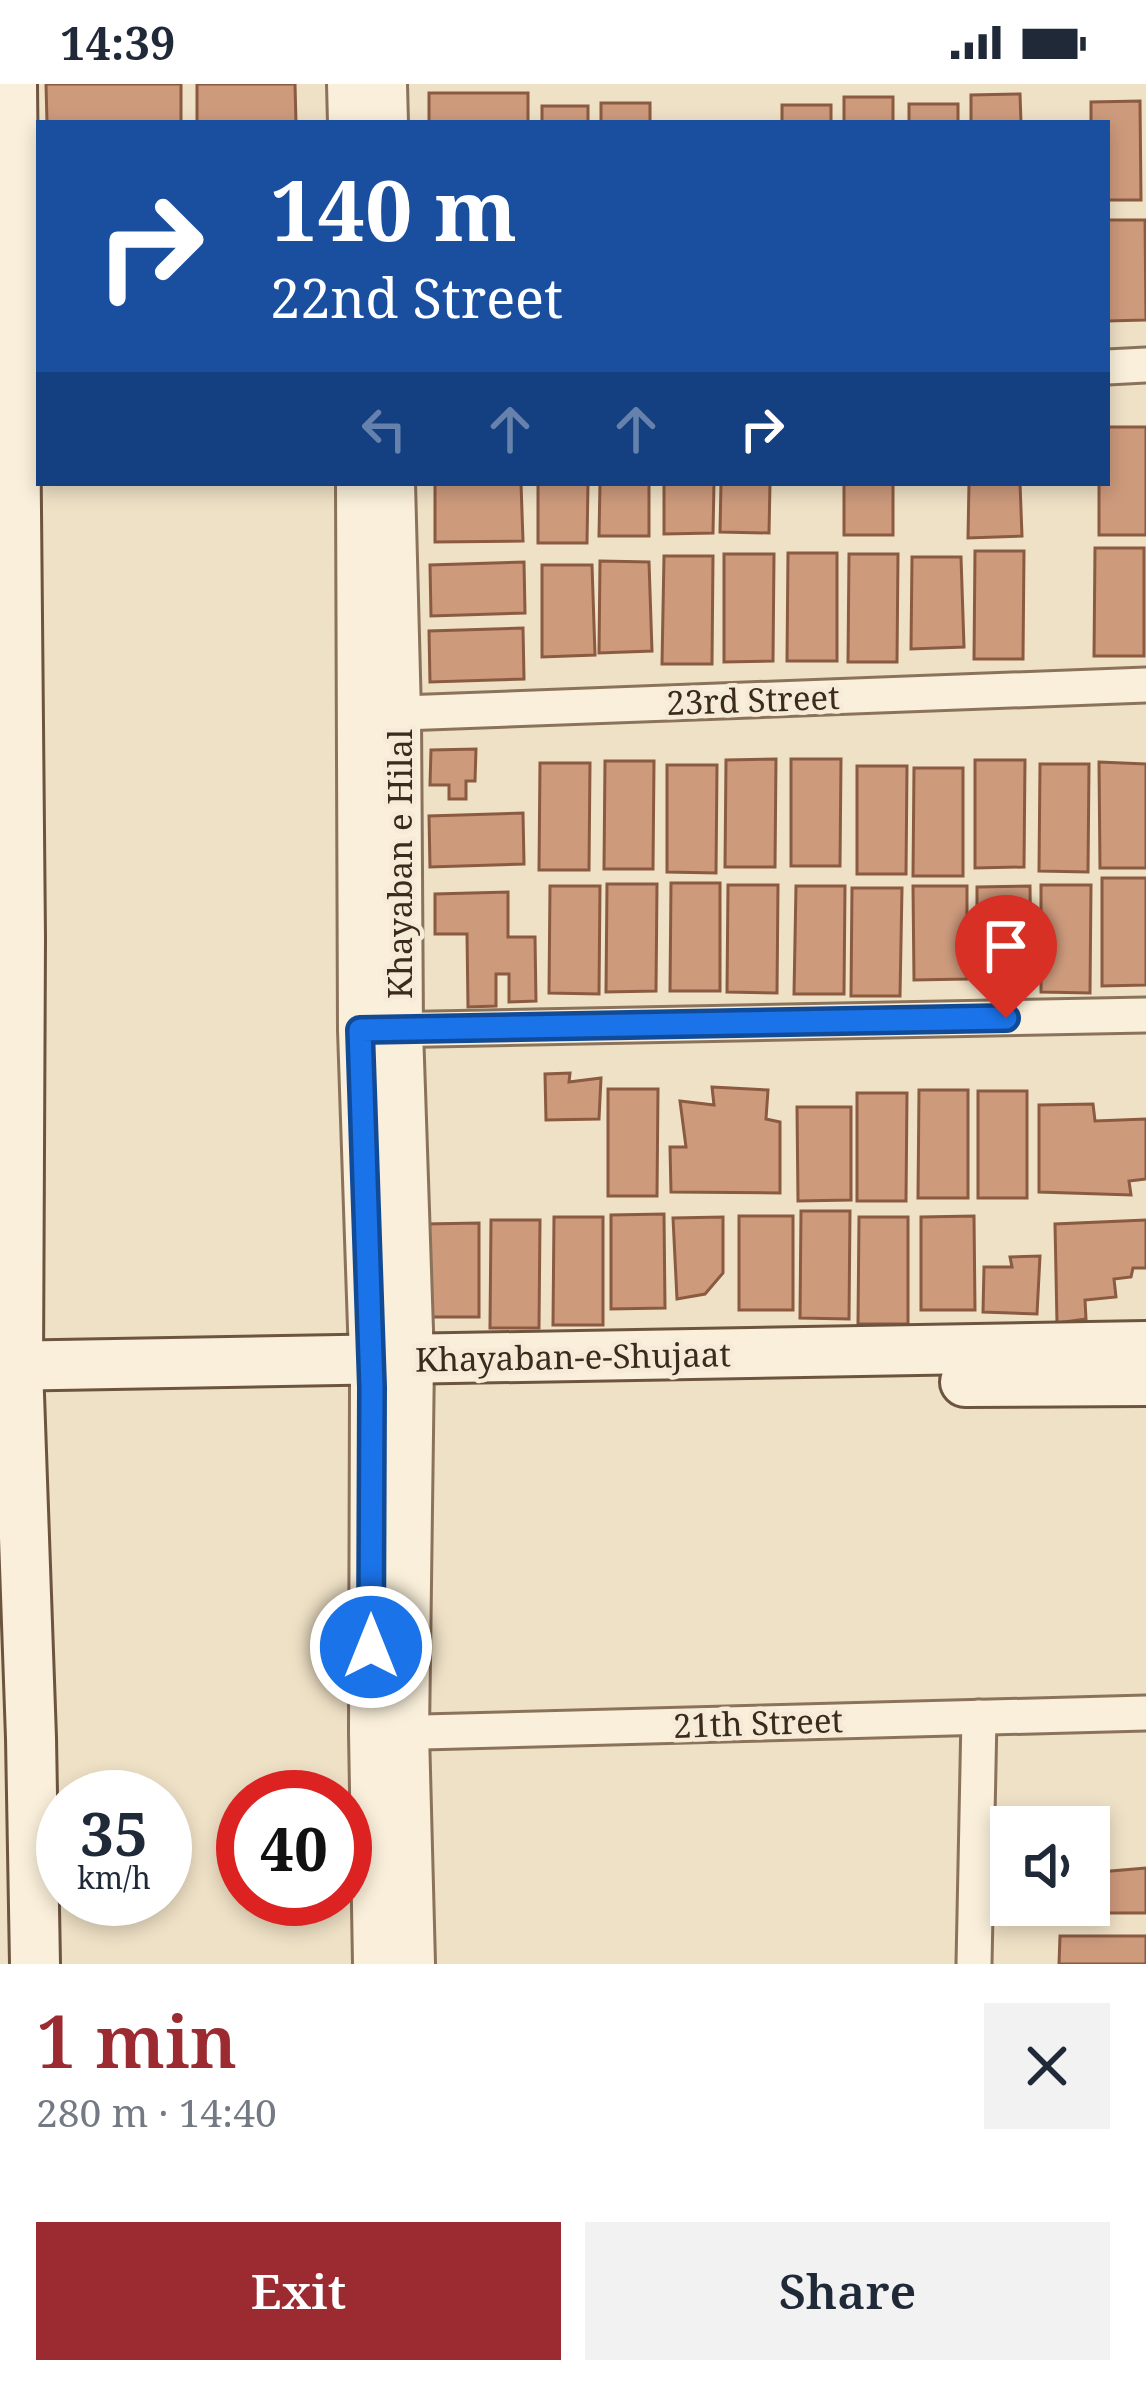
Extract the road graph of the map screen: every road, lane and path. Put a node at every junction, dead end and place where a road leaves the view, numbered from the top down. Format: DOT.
graph roads {
  1 [pos="12,84"];
  2 [pos="349,84"];
  3 [pos="385,84"];
  4 [pos="350,120"];
  5 [pos="386,120"];
  6 [pos="1146,364"];
  7 [pos="1110,367"];
  8 [pos="358,486"];
  9 [pos="393,486"];
  10 [pos="1146,685"];
  11 [pos="380,714"];
  12 [pos="1146,1015"];
  13 [pos="380,1030"];
  14 [pos="1146,1346"];
  15 [pos="392,1373"];
  16 [pos="9,1379"];
  17 [pos="1146,1381"];
  18 [pos="1146,1713"];
  19 [pos="979,1718"];
  20 [pos="388,1733"];
  21 [pos="35,1964"];
  22 [pos="375,1964"];
  23 [pos="413,1964"];
  24 [pos="974,1964"];
  1 -- 16 [label="main road"];
  2 -- 4 [label="street"];
  3 -- 5 [label="street"];
  6 -- 7 [label="street"];
  8 -- 11 [label="street, Khayaban e Hilal"];
  9 -- 11 [label="street, Khayaban e Hilal"];
  10 -- 11 [label="street, 23rd Street"];
  11 -- 13 [label="street, Khayaban e Hilal"];
  12 -- 13 [label="street"];
  13 -- 15 [label="street, Khayaban e Hilal"];
  14 -- 15 [label="main road, Khayaban-e-Shujaat"];
  15 -- 16 [label="main road, Khayaban-e-Shujaat"];
  15 -- 17 [label="main road, Khayaban-e-Shujaat"];
  15 -- 20 [label="street"];
  16 -- 21 [label="main road"];
  18 -- 19 [label="street, 21th Street"];
  19 -- 20 [label="street, 21th Street"];
  19 -- 24 [label="street"];
  20 -- 22 [label="street"];
  20 -- 23 [label="street"];
}
